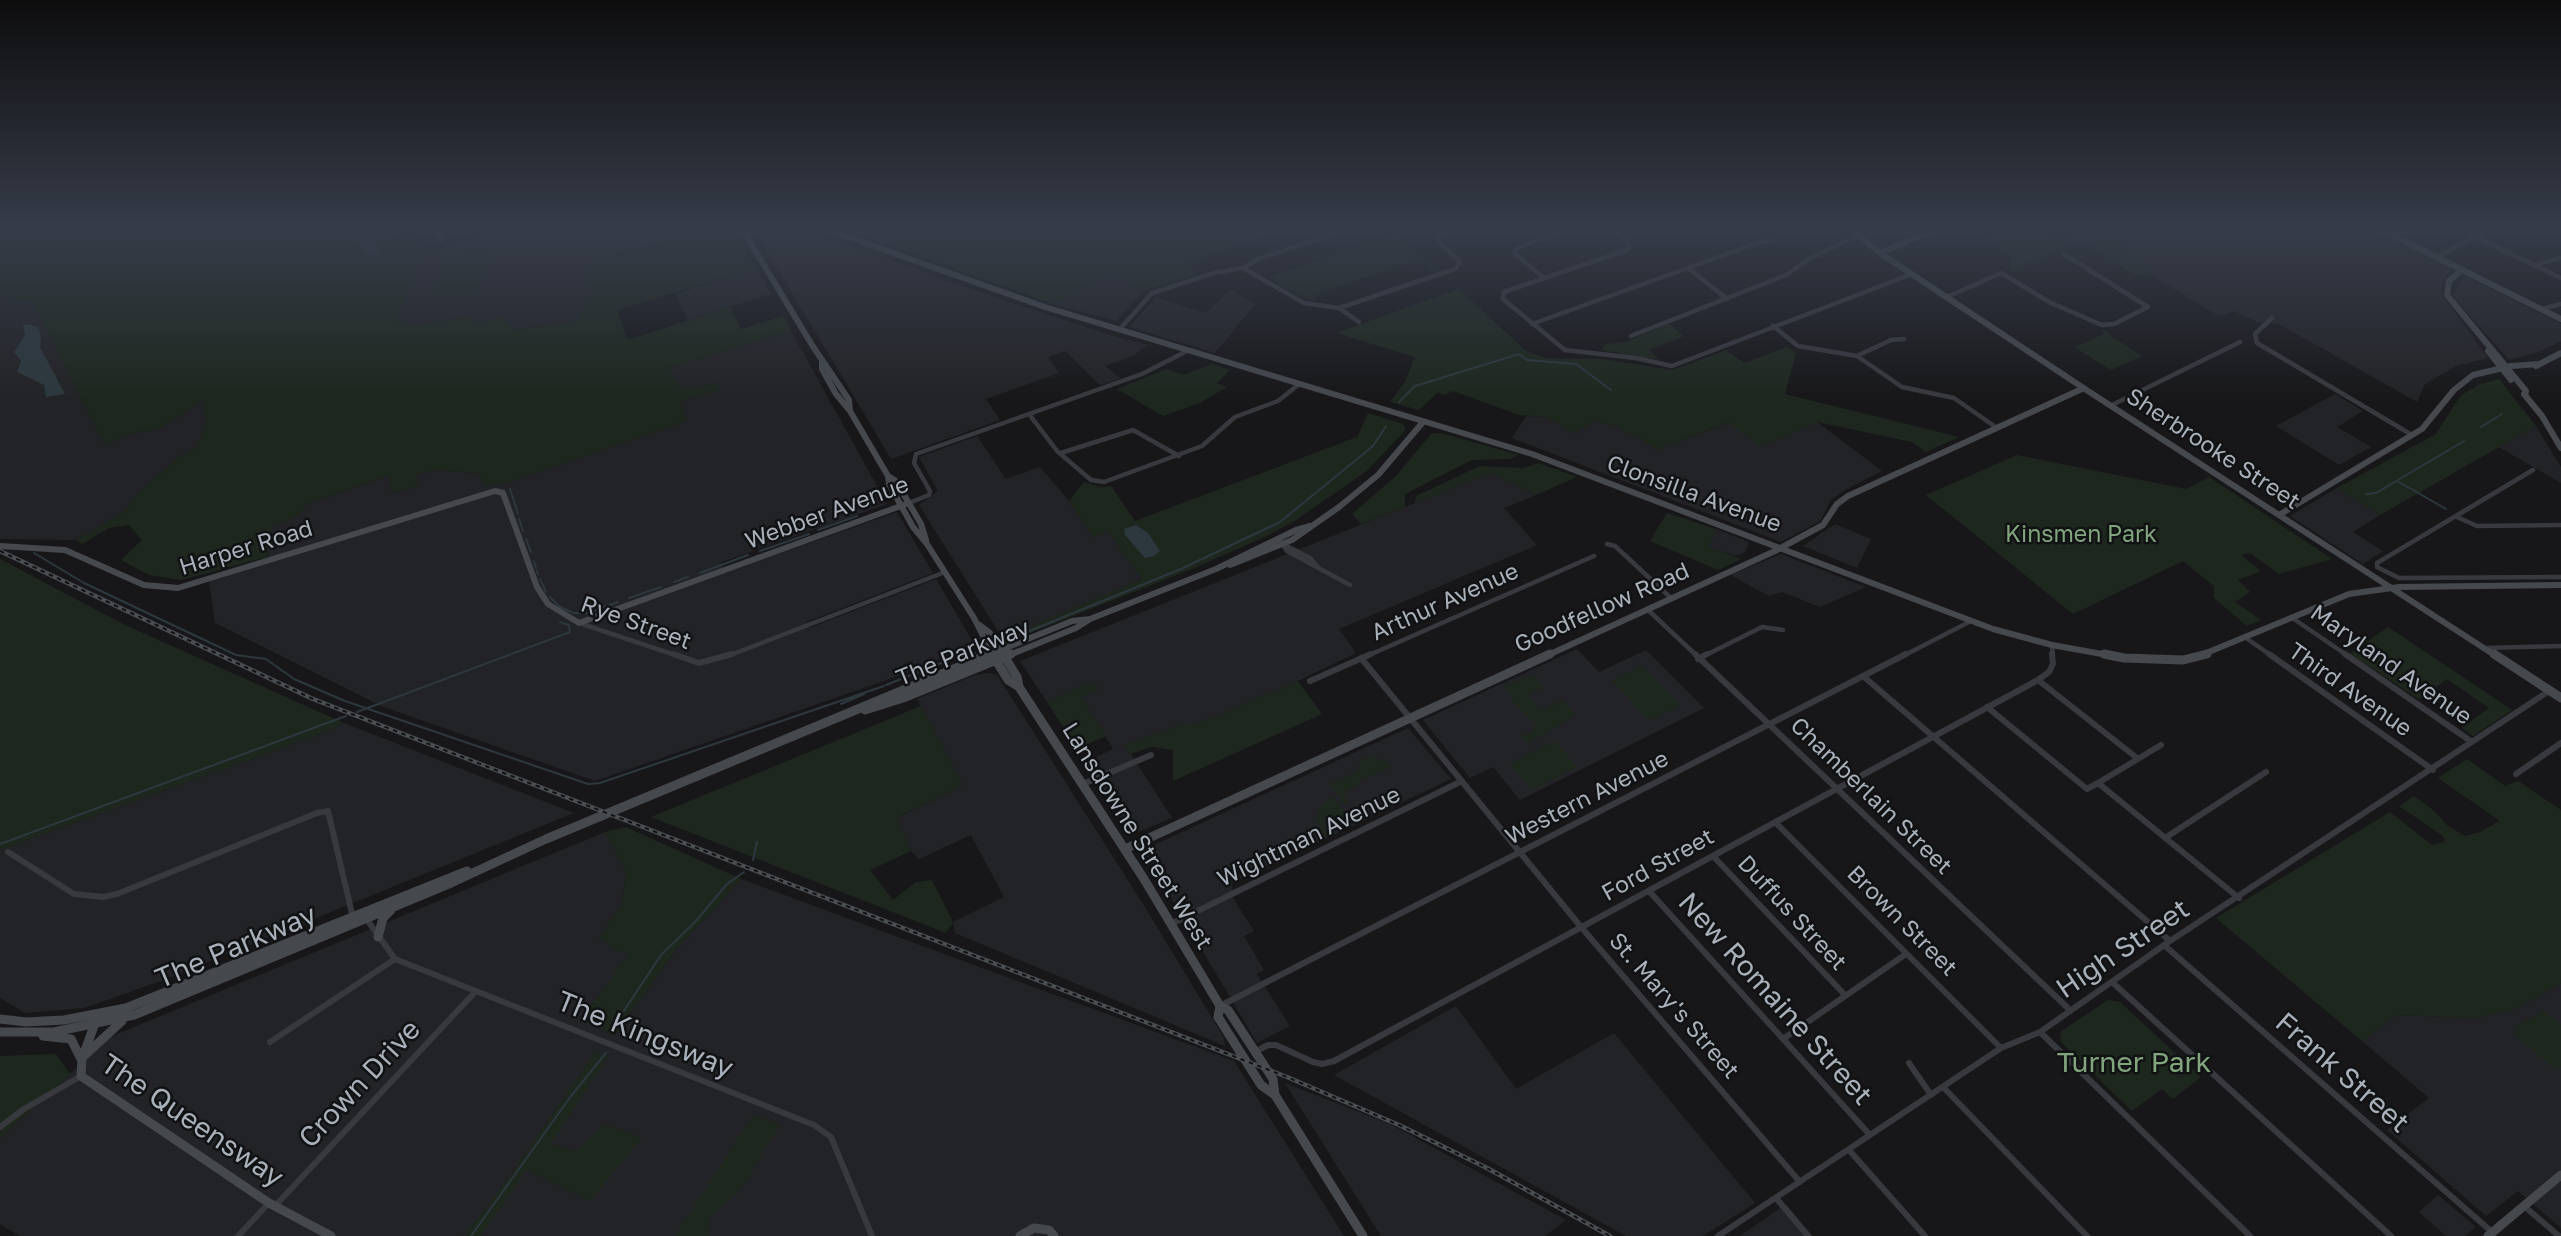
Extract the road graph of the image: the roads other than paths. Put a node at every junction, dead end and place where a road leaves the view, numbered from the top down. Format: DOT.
graph roads {
  1 [pos="779,285"];
  2 [pos="977,285"];
  3 [pos="1178,285"];
  4 [pos="1272,285"];
  5 [pos="1408,285"];
  6 [pos="1525,285"];
  7 [pos="1642,285"];
  8 [pos="1709,285"];
  9 [pos="1762,285"];
  10 [pos="1883,285"];
  11 [pos="1928,285"];
  12 [pos="1975,285"];
  13 [pos="2020,285"];
  14 [pos="2113,285"];
  15 [pos="2448,285"];
  16 [pos="2492,285"];
  17 [pos="1947,297"];
  18 [pos="1727,299"];
  19 [pos="2561,304"];
  20 [pos="1339,308"];
  21 [pos="2542,309"];
  22 [pos="2272,318"];
  23 [pos="2561,318"];
  24 [pos="1359,322"];
  25 [pos="1532,324"];
  26 [pos="1773,326"];
  27 [pos="1119,330"];
  28 [pos="1632,336"];
  29 [pos="1904,339"];
  30 [pos="2240,342"];
  31 [pos="1187,351"];
  32 [pos="2561,353"];
  33 [pos="1857,356"];
  34 [pos="2505,369"];
  35 [pos="1298,385"];
  36 [pos="2084,388"];
  37 [pos="2112,405"];
  38 [pos="1029,414"];
  39 [pos="1401,415"];
  40 [pos="1423,422"];
  41 [pos="1440,426"];
  42 [pos="1997,428"];
  43 [pos="2412,435"];
  44 [pos="1409,439"];
  45 [pos="2560,446"];
  46 [pos="1061,453"];
  47 [pos="1179,456"];
  48 [pos="2533,470"];
  49 [pos="503,494"];
  50 [pos="905,504"];
  51 [pos="2277,513"];
  52 [pos="2457,517"];
  53 [pos="2561,526"];
  54 [pos="1754,537"];
  55 [pos="1281,542"];
  56 [pos="1606,544"];
  57 [pos="0,546"];
  58 [pos="1782,547"];
  59 [pos="1594,556"];
  60 [pos="1761,557"];
  61 [pos="945,572"];
  62 [pos="2561,577"];
  63 [pos="1350,585"];
  64 [pos="2561,585"];
  65 [pos="2391,588"];
  66 [pos="1671,598"];
  67 [pos="1647,609"];
  68 [pos="2291,617"];
  69 [pos="1971,621"];
  70 [pos="579,623"];
  71 [pos="978,624"];
  72 [pos="1783,630"];
  73 [pos="2246,638"];
  74 [pos="2052,645"];
  75 [pos="2561,646"];
  76 [pos="2483,648"];
  77 [pos="1003,654"];
  78 [pos="994,657"];
  79 [pos="1361,658"];
  80 [pos="1698,659"];
  81 [pos="1863,676"];
  82 [pos="2038,680"];
  83 [pos="1310,681"];
  84 [pos="1019,687"];
  85 [pos="2549,691"];
  86 [pos="2561,698"];
  87 [pos="1987,708"];
  88 [pos="1410,717"];
  89 [pos="1768,725"];
  90 [pos="1933,736"];
  91 [pos="2472,742"];
  92 [pos="2561,743"];
  93 [pos="2161,745"];
  94 [pos="1151,755"];
  95 [pos="2137,758"];
  96 [pos="2433,770"];
  97 [pos="2266,772"];
  98 [pos="2516,774"];
  99 [pos="1462,781"];
  100 [pos="2098,783"];
  101 [pos="1083,784"];
  102 [pos="1835,790"];
  103 [pos="1775,822"];
  104 [pos="2165,838"];
  105 [pos="1125,849"];
  106 [pos="1520,851"];
  107 [pos="8,852"];
  108 [pos="1713,856"];
  109 [pos="481,867"];
  110 [pos="1649,891"];
  111 [pos="2239,898"];
  112 [pos="396,906"];
  113 [pos="365,915"];
  114 [pos="353,920"];
  115 [pos="1171,924"];
  116 [pos="1581,927"];
  117 [pos="377,937"];
  118 [pos="2167,943"];
  119 [pos="1906,954"];
  120 [pos="395,959"];
  121 [pos="2112,982"];
  122 [pos="476,991"];
  123 [pos="1845,995"];
  124 [pos="1220,1006"];
  125 [pos="2070,1010"];
  126 [pos="134,1015"];
  127 [pos="0,1019"];
  128 [pos="95,1020"];
  129 [pos="0,1032"];
  130 [pos="2040,1032"];
  131 [pos="26,1034"];
  132 [pos="1783,1039"];
  133 [pos="270,1042"];
  134 [pos="2001,1048"];
  135 [pos="1255,1052"];
  136 [pos="82,1059"];
  137 [pos="1909,1063"];
  138 [pos="81,1076"];
  139 [pos="1943,1087"];
  140 [pos="1275,1095"];
  141 [pos="1931,1095"];
  142 [pos="0,1127"];
  143 [pos="1870,1135"];
  144 [pos="1849,1150"];
  145 [pos="2561,1175"];
  146 [pos="1800,1182"];
  147 [pos="1776,1198"];
  148 [pos="272,1204"];
  149 [pos="2525,1206"];
  150 [pos="2490,1234"];
  151 [pos="238,1236"];
  152 [pos="331,1236"];
  153 [pos="873,1236"];
  154 [pos="1020,1236"];
  155 [pos="1054,1236"];
  156 [pos="1363,1236"];
  157 [pos="1718,1236"];
  158 [pos="1808,1236"];
  159 [pos="1925,1236"];
  160 [pos="2087,1236"];
  161 [pos="2250,1236"];
  162 [pos="2391,1236"];
  163 [pos="2559,1236"];
  1 -- 50 [label="main road, Lansdowne Street West"];
  2 -- 27 [label="main road, Clonsilla Avenue"];
  3 -- 27 [label="street"];
  4 -- 20 [label="street"];
  5 -- 20 [label="street"];
  6 -- 25 [label="street"];
  7 -- 25 [label="street"];
  8 -- 18 [label="street"];
  9 -- 18 [label="street"];
  10 -- 26 [label="street"];
  11 -- 17 [label="main road, Sherbrooke Street"];
  12 -- 17 [label="street"];
  13 -- 14 [label="street"];
  15 -- 34 [label="main road"];
  16 -- 21 [label="main road"];
  17 -- 36 [label="main road, Sherbrooke Street"];
  18 -- 28 [label="street"];
  19 -- 21 [label="street"];
  20 -- 24 [label="street"];
  21 -- 23 [label="main road"];
  22 -- 43 [label="street"];
  25 -- 26 [label="street"];
  26 -- 33 [label="street"];
  27 -- 31 [label="main road, Clonsilla Avenue"];
  29 -- 33 [label="street"];
  30 -- 37 [label="street"];
  31 -- 35 [label="main road, Clonsilla Avenue"];
  31 -- 38 [label="street, Webber Avenue"];
  32 -- 34 [label="main road"];
  33 -- 42 [label="street"];
  34 -- 43 [label="main road"];
  34 -- 45 [label="main road"];
  35 -- 39 [label="main road, Clonsilla Avenue"];
  35 -- 47 [label="street"];
  36 -- 37 [label="main road, Sherbrooke Street"];
  36 -- 42 [label="main road, Goodfellow Road"];
  37 -- 51 [label="main road, Sherbrooke Street"];
  38 -- 46 [label="street"];
  38 -- 50 [label="street, Webber Avenue"];
  39 -- 40 [label="main road, Clonsilla Avenue"];
  39 -- 44 [label="main road"];
  40 -- 41 [label="main road, Clonsilla Avenue"];
  40 -- 44 [label="main road, The Parkway"];
  41 -- 44 [label="main road"];
  41 -- 54 [label="main road, Clonsilla Avenue"];
  42 -- 58 [label="main road, Goodfellow Road"];
  43 -- 51 [label="main road"];
  44 -- 55 [label="main road, The Parkway"];
  46 -- 47 [label="street"];
  46 -- 47 [label="street"];
  48 -- 52 [label="street"];
  49 -- 57 [label="main road, Harper Road"];
  49 -- 70 [label="main road, Rye Street"];
  50 -- 61 [label="main road, Lansdowne Street West"];
  50 -- 70 [label="main road, Webber Avenue"];
  51 -- 65 [label="main road, Sherbrooke Street"];
  52 -- 53 [label="street"];
  52 -- 62 [label="street"];
  54 -- 58 [label="main road, Clonsilla Avenue"];
  54 -- 60 [label="main road"];
  55 -- 63 [label="street"];
  55 -- 77 [label="main road, The Parkway"];
  56 -- 66 [label="street"];
  58 -- 60 [label="main road, Goodfellow Road"];
  58 -- 69 [label="main road, Clonsilla Avenue"];
  59 -- 79 [label="street, Arthur Avenue"];
  60 -- 66 [label="main road, Goodfellow Road"];
  61 -- 70 [label="street, Rye Street"];
  61 -- 71 [label="main road, Lansdowne Street West"];
  64 -- 65 [label="main road, Clonsilla Avenue"];
  65 -- 68 [label="main road, Clonsilla Avenue"];
  65 -- 76 [label="main road, Sherbrooke Street"];
  66 -- 67 [label="main road, Goodfellow Road"];
  67 -- 80 [label="street, Chamberlain Street"];
  67 -- 88 [label="main road, Goodfellow Road"];
  68 -- 73 [label="main road, Clonsilla Avenue"];
  68 -- 91 [label="street, Maryland Avenue"];
  69 -- 74 [label="main road, Clonsilla Avenue"];
  69 -- 81 [label="street, Western Avenue"];
  71 -- 77 [label="main road, Lansdowne Street West"];
  71 -- 78 [label="main road, Lansdowne Street West"];
  72 -- 80 [label="street"];
  73 -- 74 [label="main road, Clonsilla Avenue"];
  73 -- 96 [label="street, Third Avenue"];
  74 -- 82 [label="street"];
  75 -- 76 [label="street"];
  76 -- 85 [label="main road, Sherbrooke Street"];
  77 -- 78 [label="main road, The Parkway"];
  77 -- 84 [label="main road, Lansdowne Street West"];
  78 -- 84 [label="main road, Lansdowne Street West"];
  78 -- 109 [label="main road, The Parkway"];
  79 -- 83 [label="street, Arthur Avenue"];
  79 -- 88 [label="street, St. Mary's Street"];
  80 -- 89 [label="street, Chamberlain Street"];
  81 -- 89 [label="street, Western Avenue"];
  81 -- 90 [label="street, Frank Street"];
  82 -- 87 [label="street, Ford Street"];
  82 -- 95 [label="street"];
  84 -- 101 [label="main road, Lansdowne Street West"];
  85 -- 86 [label="main road, Sherbrooke Street"];
  85 -- 91 [label="street, High Street"];
  87 -- 90 [label="street, Ford Street"];
  87 -- 100 [label="street"];
  88 -- 99 [label="street, St. Mary's Street"];
  88 -- 105 [label="main road, Goodfellow Road"];
  89 -- 102 [label="street, Chamberlain Street"];
  89 -- 106 [label="street, Western Avenue"];
  90 -- 102 [label="street, Ford Street"];
  90 -- 118 [label="street, Frank Street"];
  91 -- 96 [label="street, High Street"];
  92 -- 98 [label="street"];
  93 -- 95 [label="street"];
  94 -- 101 [label="street"];
  95 -- 100 [label="street"];
  96 -- 111 [label="street, High Street"];
  97 -- 104 [label="street"];
  99 -- 106 [label="street, St. Mary's Street"];
  99 -- 115 [label="street, Wightman Avenue"];
  100 -- 104 [label="street"];
  101 -- 105 [label="main road, Lansdowne Street West"];
  102 -- 103 [label="street, Ford Street"];
  102 -- 125 [label="street, Chamberlain Street"];
  103 -- 108 [label="street, Ford Street"];
  103 -- 119 [label="street, Brown Street"];
  104 -- 111 [label="street"];
  105 -- 115 [label="main road, Lansdowne Street West"];
  106 -- 116 [label="street, St. Mary's Street"];
  106 -- 124 [label="street, Western Avenue"];
  107 -- 114 [label="street"];
  108 -- 110 [label="street, Ford Street"];
  108 -- 123 [label="street, Duffus Street"];
  109 -- 112 [label="main road, The Parkway"];
  109 -- 113 [label="main road, The Parkway"];
  110 -- 116 [label="street, Ford Street"];
  110 -- 132 [label="street, New Romaine Street"];
  111 -- 118 [label="street, High Street"];
  112 -- 113 [label="main road, The Parkway"];
  112 -- 117 [label="main road"];
  113 -- 114 [label="main road, The Parkway"];
  113 -- 117 [label="street, The Kingsway"];
  114 -- 126 [label="main road, The Parkway"];
  114 -- 128 [label="main road, The Parkway"];
  115 -- 124 [label="main road, Lansdowne Street West"];
  116 -- 135 [label="street, Ford Street"];
  116 -- 146 [label="street, St. Mary's Street"];
  117 -- 120 [label="street, The Kingsway"];
  118 -- 121 [label="street, High Street"];
  118 -- 150 [label="street, Frank Street"];
  119 -- 123 [label="street"];
  119 -- 134 [label="street, Brown Street"];
  120 -- 122 [label="street, The Kingsway"];
  120 -- 133 [label="street"];
  121 -- 125 [label="street, High Street"];
  121 -- 162 [label="street"];
  122 -- 148 [label="street, Crown Drive"];
  122 -- 153 [label="street, The Kingsway"];
  123 -- 132 [label="street"];
  124 -- 135 [label="main road, Lansdowne Street West"];
  124 -- 140 [label="main road, Lansdowne Street West"];
  125 -- 130 [label="street, High Street"];
  126 -- 128 [label="main road, The Parkway"];
  126 -- 136 [label="main road"];
  127 -- 128 [label="main road, The Parkway"];
  128 -- 131 [label="main road, The Parkway"];
  128 -- 136 [label="main road, The Queensway"];
  129 -- 131 [label="main road, The Parkway"];
  130 -- 134 [label="street, High Street"];
  130 -- 161 [label="street"];
  131 -- 136 [label="main road"];
  132 -- 143 [label="street, New Romaine Street"];
  134 -- 139 [label="street, High Street"];
  135 -- 140 [label="main road, Lansdowne Street West"];
  136 -- 138 [label="main road, The Queensway"];
  137 -- 141 [label="street"];
  138 -- 142 [label="street"];
  138 -- 148 [label="main road, The Queensway"];
  139 -- 141 [label="street, High Street"];
  139 -- 160 [label="street"];
  140 -- 156 [label="main road, Lansdowne Street West"];
  141 -- 143 [label="street, High Street"];
  143 -- 144 [label="street, High Street"];
  144 -- 146 [label="street, High Street"];
  144 -- 159 [label="street"];
  145 -- 149 [label="main road"];
  146 -- 147 [label="street, High Street"];
  147 -- 157 [label="street, High Street"];
  147 -- 158 [label="street"];
  148 -- 151 [label="street"];
  148 -- 152 [label="main road, The Queensway"];
  149 -- 150 [label="main road"];
  149 -- 163 [label="street"];
  154 -- 155 [label="main road"];
}
